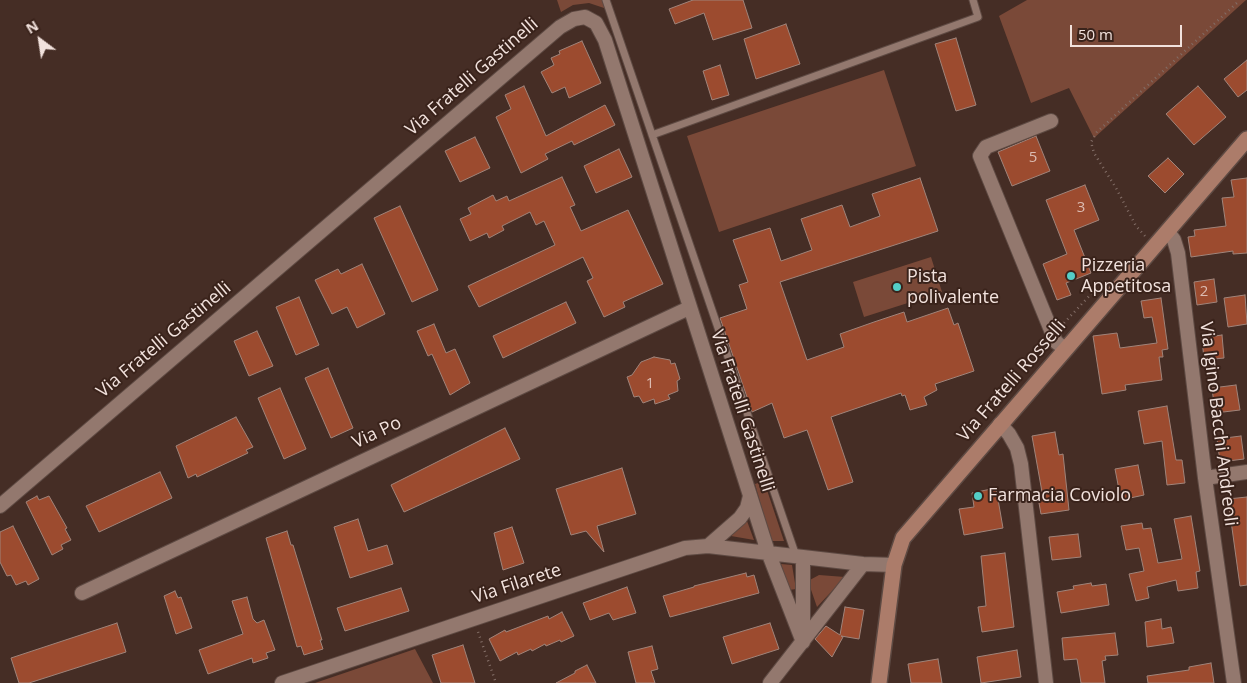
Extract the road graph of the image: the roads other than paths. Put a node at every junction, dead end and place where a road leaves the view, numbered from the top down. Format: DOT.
graph roads {
  1 [pos="606,0"];
  2 [pos="973,0"];
  3 [pos="1051,121"];
  4 [pos="652,135"];
  5 [pos="1247,139"];
  6 [pos="1168,232"];
  7 [pos="689,308"];
  8 [pos="1064,348"];
  9 [pos="1000,424"];
  10 [pos="1247,472"];
  11 [pos="1205,478"];
  12 [pos="750,496"];
  13 [pos="0,506"];
  14 [pos="708,546"];
  15 [pos="768,552"];
  16 [pos="800,557"];
  17 [pos="863,564"];
  18 [pos="894,564"];
  19 [pos="82,593"];
  20 [pos="803,642"];
  21 [pos="282,683"];
  22 [pos="770,683"];
  23 [pos="879,683"];
  24 [pos="1046,683"];
  25 [pos="1234,683"];
  1 -- 4 [label="lane"];
  2 -- 4 [label="lane"];
  3 -- 8 [label="street"];
  4 -- 16 [label="lane"];
  5 -- 6 [label="street, Via Fratelli Rosselli"];
  6 -- 8 [label="street, Via Fratelli Rosselli"];
  6 -- 11 [label="street, Via Igino Bacchi Andreoli"];
  7 -- 12 [label="street, Via Fratelli Gastinelli"];
  7 -- 13 [label="street, Via Fratelli Gastinelli"];
  7 -- 19 [label="street, Via Po"];
  8 -- 9 [label="street, Via Fratelli Rosselli"];
  9 -- 18 [label="street, Via Fratelli Rosselli"];
  9 -- 24 [label="street"];
  10 -- 11 [label="street"];
  11 -- 25 [label="street, Via Igino Bacchi Andreoli"];
  12 -- 14 [label="street"];
  12 -- 15 [label="street, Via Fratelli Gastinelli"];
  14 -- 15 [label="street, Via Filarete"];
  14 -- 21 [label="street, Via Filarete"];
  15 -- 16 [label="street"];
  15 -- 20 [label="street, Via Fratelli Gastinelli"];
  16 -- 17 [label="street"];
  16 -- 20 [label="street"];
  17 -- 18 [label="street"];
  17 -- 20 [label="street"];
  18 -- 23 [label="street, Via Fratelli Rosselli"];
  20 -- 22 [label="street"];
}
